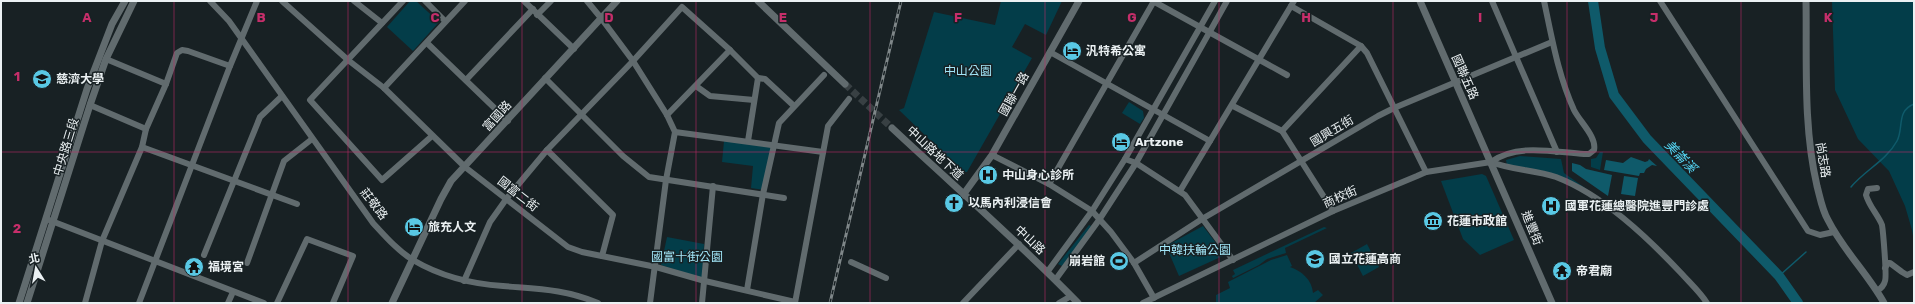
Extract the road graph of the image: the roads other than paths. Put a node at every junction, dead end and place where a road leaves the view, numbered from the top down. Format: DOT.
graph roads {
  1 [pos="125,1"];
  2 [pos="134,1"];
  3 [pos="210,1"];
  4 [pos="257,1"];
  5 [pos="282,1"];
  6 [pos="354,1"];
  7 [pos="403,1"];
  8 [pos="426,1"];
  9 [pos="465,1"];
  10 [pos="524,1"];
  11 [pos="551,1"];
  12 [pos="586,1"];
  13 [pos="618,1"];
  14 [pos="758,1"];
  15 [pos="1079,1"];
  16 [pos="1154,1"];
  17 [pos="1214,1"];
  18 [pos="1227,1"];
  19 [pos="1420,1"];
  20 [pos="1492,1"];
  21 [pos="1544,1"];
  22 [pos="1660,1"];
  23 [pos="1806,1"];
  24 [pos="1292,4"];
  25 [pos="533,9"];
  26 [pos="537,15"];
  27 [pos="602,18"];
  28 [pos="445,21"];
  29 [pos="382,23"];
  30 [pos="1199,27"];
  31 [pos="1209,32"];
  32 [pos="242,40"];
  33 [pos="1552,42"];
  34 [pos="427,43"];
  35 [pos="1361,46"];
  36 [pos="574,49"];
  37 [pos="730,50"];
  38 [pos="1050,52"];
  39 [pos="1516,57"];
  40 [pos="106,59"];
  41 [pos="348,60"];
  42 [pos="1259,60"];
  43 [pos="633,61"];
  44 [pos="230,66"];
  45 [pos="824,75"];
  46 [pos="1287,75"];
  47 [pos="545,78"];
  48 [pos="758,78"];
  49 [pos="466,80"];
  50 [pos="1456,82"];
  51 [pos="166,84"];
  52 [pos="845,84"];
  53 [pos="1107,84"];
  54 [pos="696,86"];
  55 [pos="384,88"];
  56 [pos="282,96"];
  57 [pos="849,99"];
  58 [pos="754,100"];
  59 [pos="90,105"];
  60 [pos="794,106"];
  61 [pos="1233,106"];
  62 [pos="1394,108"];
  63 [pos="1153,110"];
  64 [pos="581,115"];
  65 [pos="667,115"];
  66 [pos="1163,115"];
  67 [pos="508,121"];
  68 [pos="146,128"];
  69 [pos="892,128"];
  70 [pos="1282,131"];
  71 [pos="675,132"];
  72 [pos="432,136"];
  73 [pos="312,139"];
  74 [pos="748,141"];
  75 [pos="1210,141"];
  76 [pos="142,146"];
  77 [pos="774,146"];
  78 [pos="547,150"];
  79 [pos="823,152"];
  80 [pos="1557,152"];
  81 [pos="992,155"];
  82 [pos="1126,159"];
  83 [pos="1302,162"];
  84 [pos="1490,162"];
  85 [pos="1136,163"];
  86 [pos="192,164"];
  87 [pos="465,167"];
  88 [pos="1426,172"];
  89 [pos="666,180"];
  90 [pos="233,181"];
  91 [pos="1049,184"];
  92 [pos="713,186"];
  93 [pos="1877,188"];
  94 [pos="1180,191"];
  95 [pos="763,194"];
  96 [pos="963,195"];
  97 [pos="272,196"];
  98 [pos="507,198"];
  99 [pos="784,198"];
  100 [pos="297,204"];
  101 [pos="1092,211"];
  102 [pos="1333,211"];
  103 [pos="46,218"];
  104 [pos="1202,219"];
  105 [pos="1099,220"];
  106 [pos="54,223"];
  107 [pos="1834,232"];
  108 [pos="102,241"];
  109 [pos="1019,244"];
  110 [pos="204,255"];
  111 [pos="602,256"];
  112 [pos="413,260"];
  113 [pos="1233,260"];
  114 [pos="156,262"];
  115 [pos="851,262"];
  116 [pos="247,263"];
  117 [pos="1134,263"];
  118 [pos="656,267"];
  119 [pos="1885,267"];
  120 [pos="1048,271"];
  121 [pos="1914,272"];
  122 [pos="886,278"];
  123 [pos="1056,279"];
  124 [pos="464,281"];
  125 [pos="705,281"];
  126 [pos="747,290"];
  127 [pos="1878,291"];
  128 [pos="233,292"];
  129 [pos="1072,296"];
  130 [pos="1154,298"];
  131 [pos="795,302"];
  132 [pos="1704,302"];
  133 [pos="18,303"];
  134 [pos="27,303"];
  135 [pos="85,303"];
  136 [pos="139,303"];
  137 [pos="228,303"];
  138 [pos="264,303"];
  139 [pos="277,303"];
  140 [pos="333,303"];
  141 [pos="392,303"];
  142 [pos="598,303"];
  143 [pos="650,303"];
  144 [pos="702,303"];
  145 [pos="963,303"];
  146 [pos="1059,303"];
  147 [pos="1078,303"];
  148 [pos="1143,303"];
  149 [pos="1552,303"];
  150 [pos="1884,303"];
  1 -- 103 [label="street, 中央路三段"];
  2 -- 40 [label="street, 中央路三段"];
  3 -- 32 [label="street, 莊敬路"];
  4 -- 32 [label="street"];
  5 -- 41 [label="street, 國富二街"];
  6 -- 29 [label="street"];
  7 -- 29 [label="street"];
  8 -- 28 [label="street"];
  9 -- 28 [label="street"];
  10 -- 25 [label="street"];
  11 -- 26 [label="street"];
  12 -- 27 [label="street"];
  13 -- 27 [label="street, 富國路"];
  14 -- 52 [label="street"];
  15 -- 38 [label="street, 國聯一路"];
  16 -- 30 [label="street"];
  16 -- 53 [label="street"];
  17 -- 30 [label="street"];
  18 -- 31 [label="street"];
  19 -- 50 [label="street, 國聯五路"];
  20 -- 39 [label="street"];
  21 -- 33 [label="street"];
  22 -- 107 [label="street"];
  23 -- 107 [label="street, 尚志路"];
  24 -- 35 [label="street"];
  24 -- 42 [label="street"];
  25 -- 26 [label="street"];
  25 -- 49 [label="street"];
  26 -- 36 [label="street"];
  27 -- 36 [label="street, 富國路"];
  27 -- 43 [label="street"];
  28 -- 34 [label="street"];
  29 -- 41 [label="street"];
  30 -- 31 [label="street"];
  30 -- 63 [label="street"];
  31 -- 42 [label="street"];
  31 -- 66 [label="street"];
  32 -- 44 [label="street"];
  32 -- 56 [label="street, 莊敬路"];
  33 -- 39 [label="street, 國興五街"];
  33 -- 80 [label="street, 商校街"];
  34 -- 49 [label="street"];
  34 -- 55 [label="street"];
  35 -- 62 [label="street"];
  35 -- 70 [label="street"];
  36 -- 47 [label="street, 富國路"];
  37 -- 43 [label="street"];
  37 -- 48 [label="street"];
  37 -- 54 [label="street"];
  38 -- 53 [label="street"];
  38 -- 81 [label="street, 國聯一路"];
  39 -- 50 [label="street, 國興五街"];
  39 -- 80 [label="street"];
  40 -- 51 [label="street"];
  40 -- 59 [label="street, 中央路三段"];
  41 -- 55 [label="street, 國富二街"];
  41 -- 72 [label="street"];
  42 -- 46 [label="street"];
  42 -- 61 [label="street"];
  43 -- 64 [label="street"];
  43 -- 65 [label="street"];
  44 -- 51 [label="street"];
  44 -- 86 [label="street"];
  45 -- 60 [label="street"];
  47 -- 64 [label="street"];
  47 -- 67 [label="street, 富國路"];
  48 -- 58 [label="street"];
  48 -- 60 [label="street"];
  49 -- 67 [label="street"];
  50 -- 62 [label="street, 國興五街"];
  50 -- 84 [label="street, 國聯五路"];
  51 -- 68 [label="street"];
  53 -- 63 [label="street"];
  53 -- 91 [label="street"];
  54 -- 58 [label="street"];
  54 -- 65 [label="street"];
  55 -- 72 [label="street, 國富二街"];
  56 -- 73 [label="street, 莊敬路"];
  56 -- 90 [label="street"];
  57 -- 79 [label="street"];
  58 -- 74 [label="street"];
  59 -- 68 [label="street"];
  59 -- 106 [label="street, 中央路三段"];
  60 -- 77 [label="street"];
  61 -- 70 [label="street"];
  61 -- 75 [label="street"];
  62 -- 83 [label="street, 國興五街"];
  62 -- 88 [label="street"];
  63 -- 66 [label="street"];
  63 -- 82 [label="street"];
  64 -- 78 [label="street"];
  64 -- 89 [label="street"];
  65 -- 71 [label="street"];
  66 -- 75 [label="street"];
  66 -- 85 [label="street"];
  67 -- 87 [label="street, 富國路"];
  68 -- 76 [label="street"];
  69 -- 96 [label="street, 中山路地下道"];
  70 -- 83 [label="street"];
  71 -- 74 [label="street"];
  71 -- 89 [label="street"];
  72 -- 87 [label="street, 國富二街"];
  73 -- 97 [label="street"];
  73 -- 112 [label="street, 莊敬路"];
  74 -- 77 [label="street"];
  75 -- 94 [label="street"];
  76 -- 86 [label="street"];
  76 -- 108 [label="street"];
  77 -- 79 [label="street"];
  77 -- 95 [label="street"];
  78 -- 98 [label="street"];
  78 -- 111 [label="street"];
  79 -- 131 [label="street"];
  80 -- 84 [label="street, 商校街"];
  81 -- 91 [label="street"];
  81 -- 96 [label="street, 國聯一路"];
  82 -- 85 [label="street"];
  82 -- 101 [label="street"];
  83 -- 102 [label="street"];
  83 -- 104 [label="street, 國興五街"];
  84 -- 88 [label="street, 商校街"];
  84 -- 132 [label="street"];
  84 -- 149 [label="street, 進豐街"];
  85 -- 94 [label="street"];
  85 -- 105 [label="street"];
  86 -- 90 [label="street"];
  86 -- 114 [label="street"];
  87 -- 98 [label="street, 國富二街"];
  87 -- 112 [label="street, 富國路"];
  88 -- 102 [label="street, 商校街"];
  89 -- 92 [label="street"];
  89 -- 118 [label="street"];
  90 -- 97 [label="street"];
  90 -- 110 [label="street"];
  91 -- 101 [label="street"];
  92 -- 95 [label="street"];
  92 -- 125 [label="street"];
  93 -- 119 [label="street"];
  94 -- 104 [label="street"];
  95 -- 99 [label="street"];
  95 -- 126 [label="street"];
  96 -- 109 [label="street, 中山路"];
  97 -- 100 [label="street"];
  97 -- 116 [label="street"];
  98 -- 111 [label="street, 國富二街"];
  98 -- 124 [label="street"];
  101 -- 105 [label="street"];
  101 -- 120 [label="street"];
  102 -- 113 [label="street, 商校街"];
  103 -- 106 [label="street"];
  103 -- 133 [label="street, 中央路三段"];
  104 -- 113 [label="street"];
  104 -- 117 [label="street, 國興五街"];
  105 -- 117 [label="street"];
  105 -- 123 [label="street"];
  106 -- 108 [label="street"];
  106 -- 134 [label="street, 中央路三段"];
  107 -- 127 [label="street, 尚志路"];
  108 -- 114 [label="street"];
  108 -- 135 [label="street"];
  109 -- 120 [label="street, 中山路"];
  109 -- 145 [label="street"];
  111 -- 118 [label="street, 國富二街"];
  112 -- 124 [label="street, 莊敬路"];
  112 -- 141 [label="street, 富國路"];
  113 -- 130 [label="street, 商校街"];
  114 -- 128 [label="street"];
  114 -- 136 [label="street"];
  115 -- 122 [label="street"];
  117 -- 130 [label="street"];
  118 -- 125 [label="street, 國富二街"];
  118 -- 143 [label="street"];
  119 -- 121 [label="street"];
  119 -- 127 [label="street"];
  120 -- 123 [label="street, 中山路"];
  123 -- 129 [label="street, 中山路"];
  124 -- 142 [label="street, 莊敬路"];
  125 -- 126 [label="street, 國富二街"];
  125 -- 144 [label="street"];
  126 -- 131 [label="street, 國富二街"];
  127 -- 150 [label="street, 尚志路"];
  128 -- 137 [label="street"];
  128 -- 138 [label="street"];
  129 -- 146 [label="street"];
  129 -- 147 [label="street, 中山路"];
  130 -- 148 [label="street, 商校街"];
  139 -- 140 [label="street"];
}
